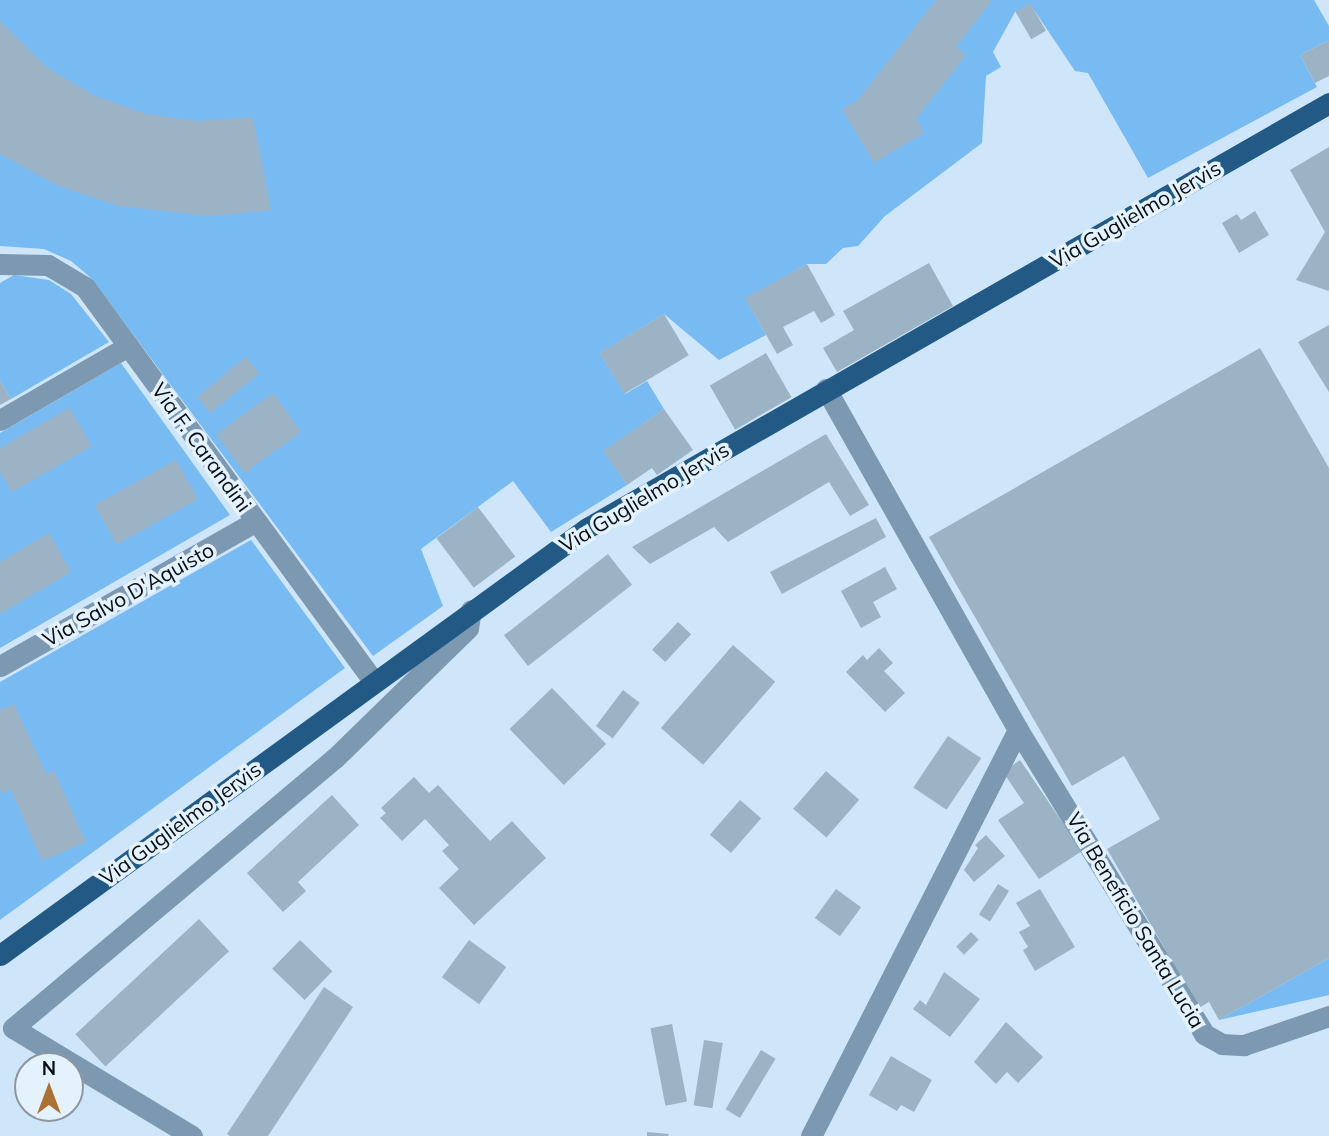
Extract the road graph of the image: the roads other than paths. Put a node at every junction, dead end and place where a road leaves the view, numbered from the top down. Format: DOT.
graph roads {
  1 [pos="1329,103"];
  2 [pos="0,264"];
  3 [pos="128,346"];
  4 [pos="826,390"];
  5 [pos="0,420"];
  6 [pos="256,521"];
  7 [pos="471,610"];
  8 [pos="0,666"];
  9 [pos="373,680"];
  10 [pos="1018,730"];
  11 [pos="0,955"];
  12 [pos="1329,1016"];
  13 [pos="192,1136"];
  14 [pos="811,1136"];
  1 -- 4 [label="main road, Via Guglielmo Jervis"];
  2 -- 3 [label="street, Via F. Carandini"];
  3 -- 5 [label="street"];
  3 -- 6 [label="street, Via F. Carandini"];
  4 -- 7 [label="main road, Via Guglielmo Jervis"];
  4 -- 10 [label="street, Via Beneficio Santa Lucia"];
  6 -- 8 [label="street, Via Salvo D'Aquisto"];
  6 -- 9 [label="street, Via F. Carandini"];
  7 -- 9 [label="main road, Via Guglielmo Jervis"];
  7 -- 13 [label="street"];
  9 -- 11 [label="main road, Via Guglielmo Jervis"];
  10 -- 12 [label="street, Via Beneficio Santa Lucia"];
  10 -- 14 [label="street"];
}
